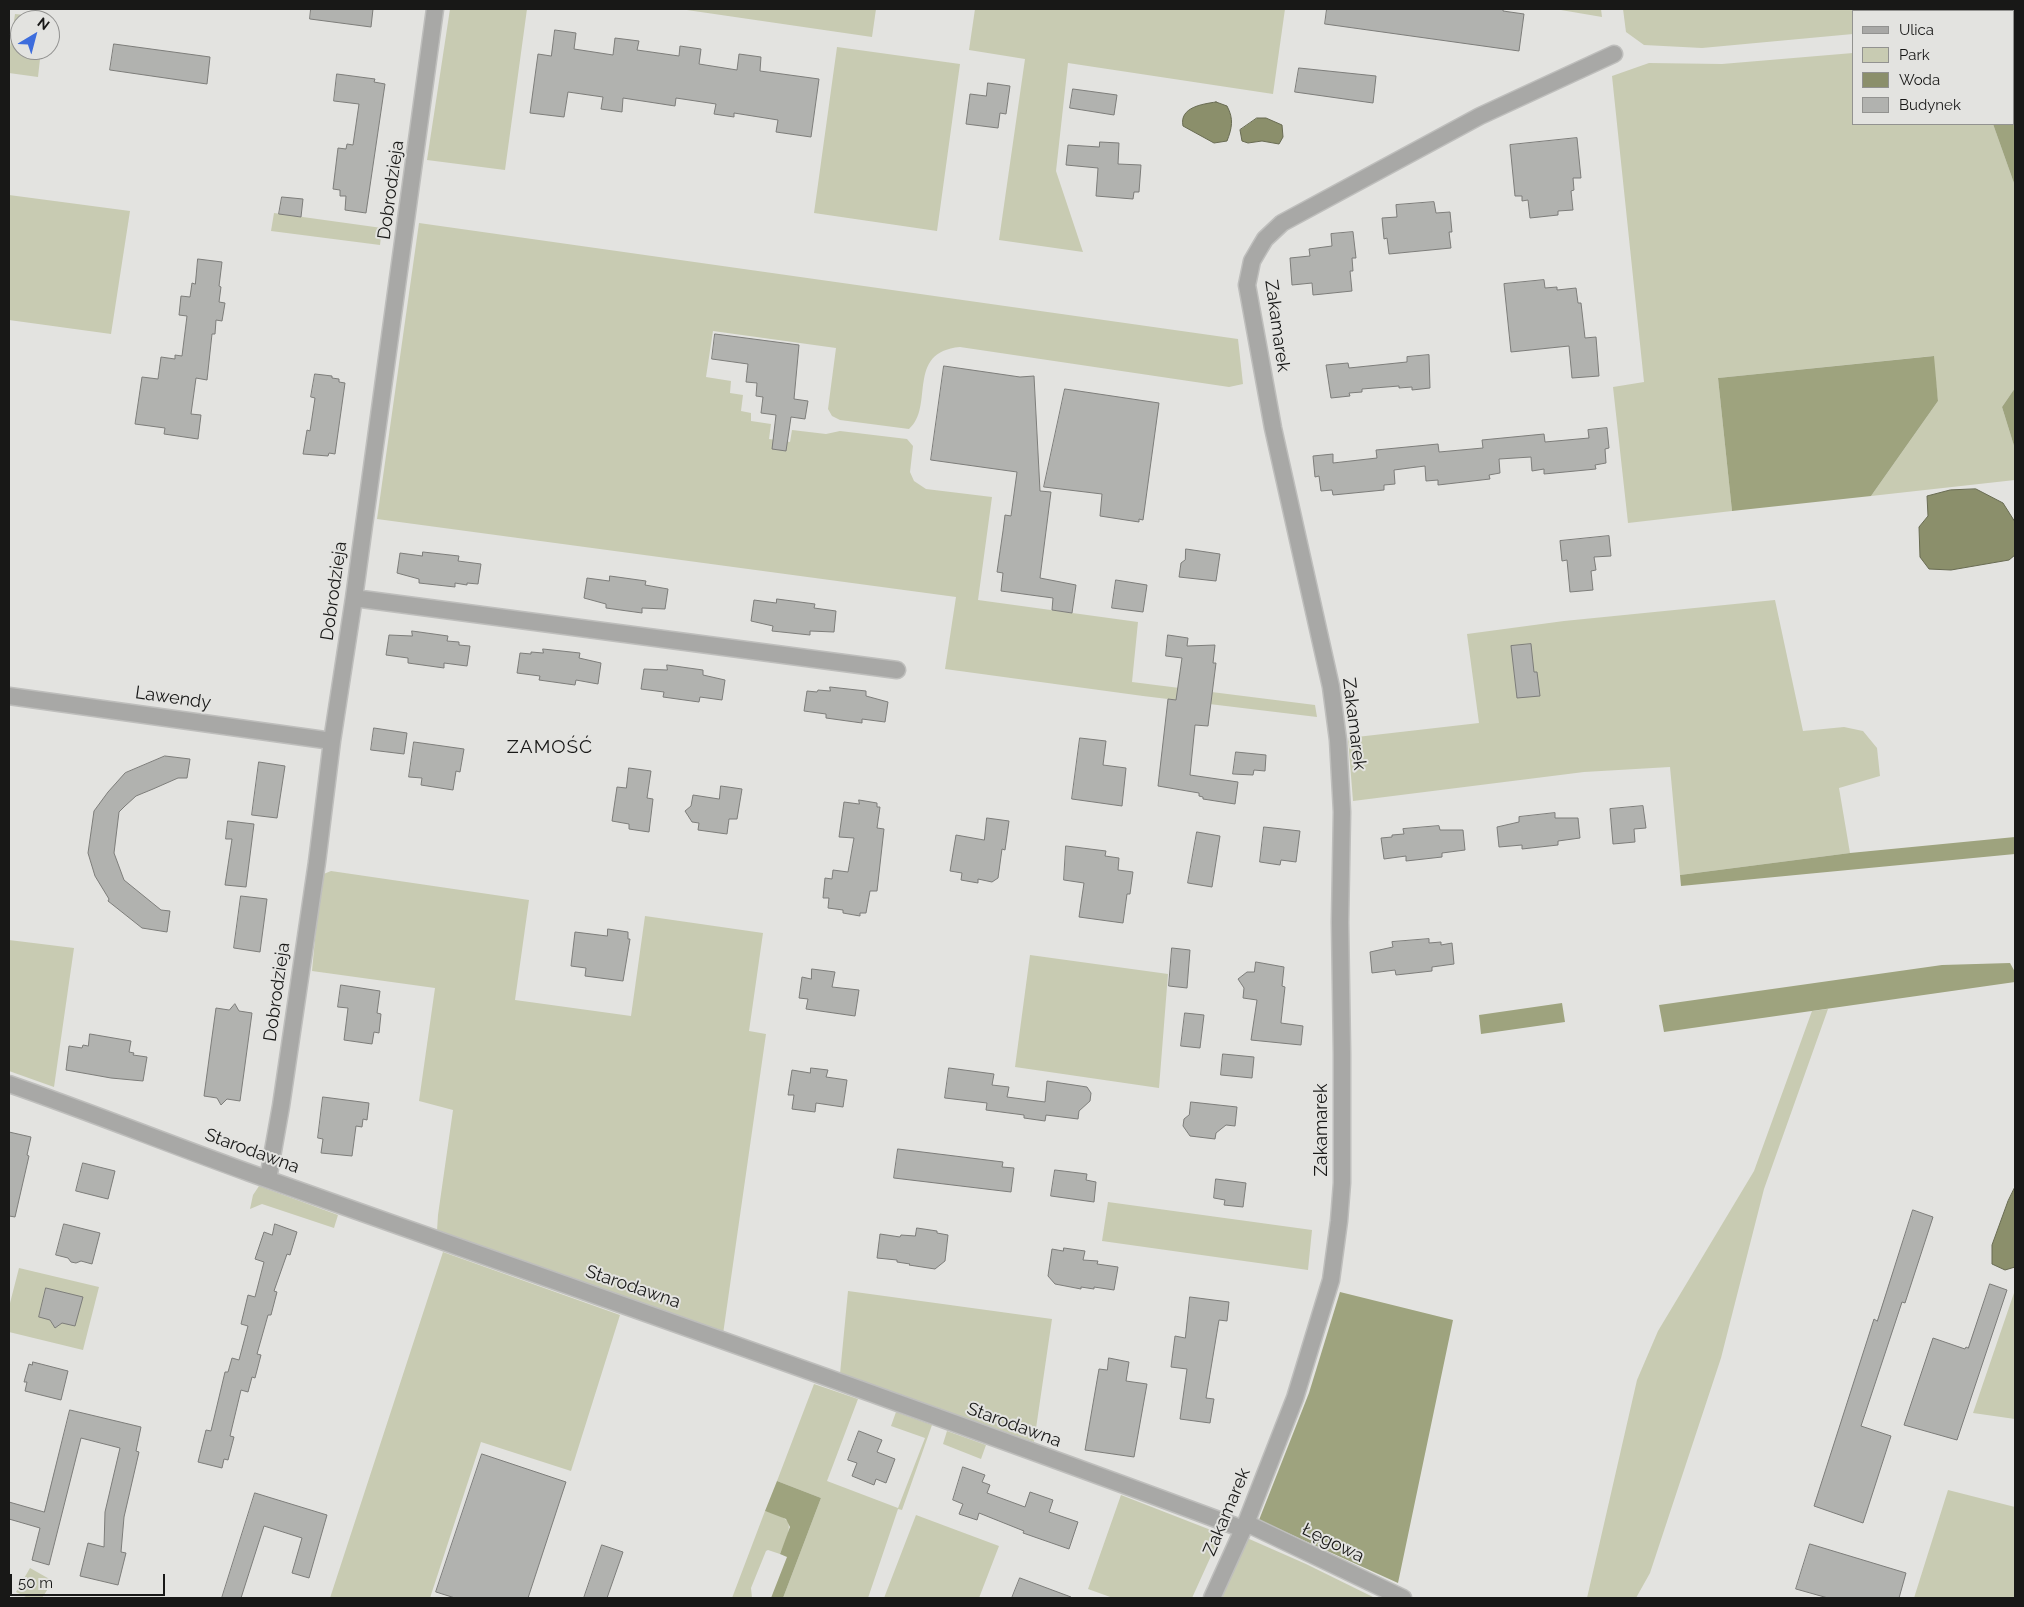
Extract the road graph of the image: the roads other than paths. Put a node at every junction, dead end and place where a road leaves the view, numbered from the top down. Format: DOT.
graph roads {
  1 [pos="435,9"];
  2 [pos="1614,54"];
  3 [pos="354,598"];
  4 [pos="897,670"];
  5 [pos="9,696"];
  6 [pos="332,741"];
  7 [pos="9,1084"];
  8 [pos="268,1179"];
  9 [pos="1245,1526"];
  10 [pos="1212,1598"];
  11 [pos="1403,1598"];
  1 -- 3 [label="street, Dobrodzieja"];
  2 -- 9 [label="street, Zakamarek"];
  3 -- 4 [label="street"];
  3 -- 6 [label="street, Dobrodzieja"];
  5 -- 6 [label="street, Lawendy"];
  6 -- 8 [label="street, Dobrodzieja"];
  7 -- 8 [label="street, Starodawna"];
  8 -- 9 [label="street, Starodawna"];
  9 -- 10 [label="street, Zakamarek"];
  9 -- 11 [label="street, Łęgowa"];
}
